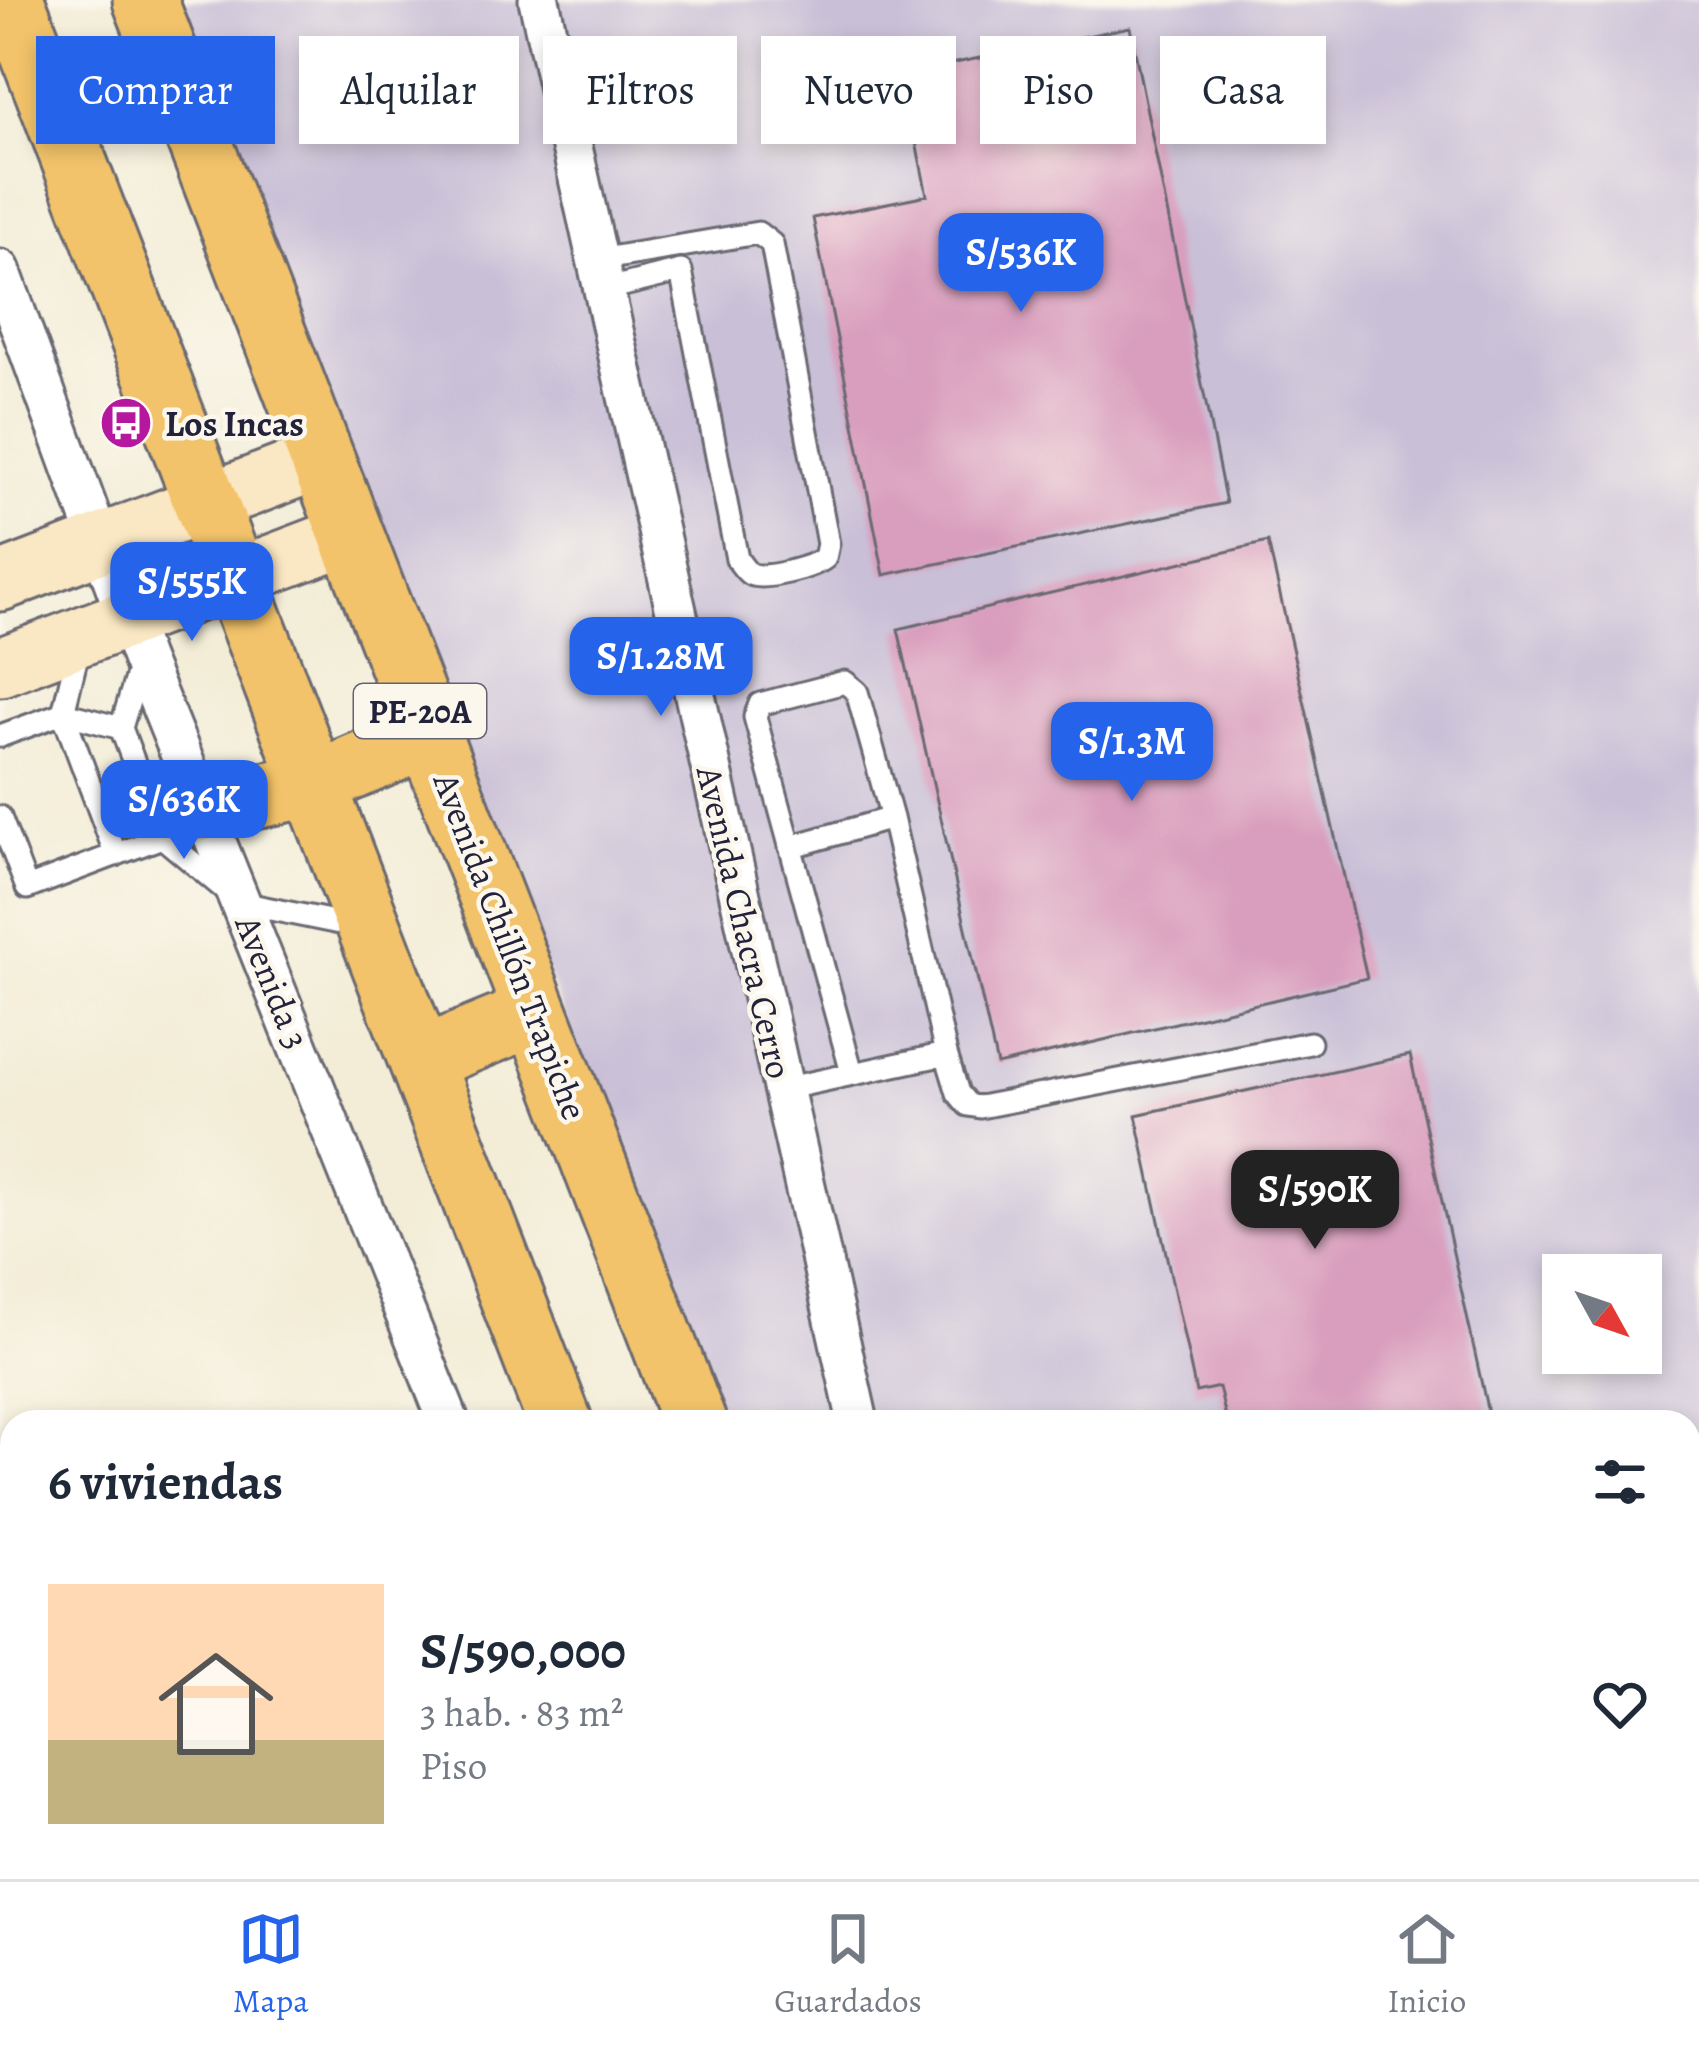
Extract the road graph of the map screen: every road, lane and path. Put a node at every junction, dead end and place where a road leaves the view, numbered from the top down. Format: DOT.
graph roads {
  1 [pos="12,0"];
  2 [pos="145,0"];
  3 [pos="539,0"];
  4 [pos="676,245"];
  5 [pos="0,270"];
  6 [pos="681,271"];
  7 [pos="600,275"];
  8 [pos="322,459"];
  9 [pos="206,503"];
  10 [pos="351,534"];
  11 [pos="101,544"];
  12 [pos="235,578"];
  13 [pos="0,582"];
  14 [pos="117,638"];
  15 [pos="0,667"];
  16 [pos="63,713"];
  17 [pos="121,728"];
  18 [pos="429,735"];
  19 [pos="0,736"];
  20 [pos="314,784"];
  21 [pos="0,817"];
  22 [pos="892,818"];
  23 [pos="183,823"];
  24 [pos="790,847"];
  25 [pos="116,855"];
  26 [pos="241,903"];
  27 [pos="371,929"];
  28 [pos="536,1012"];
  29 [pos="1310,1042"];
  30 [pos="946,1054"];
  31 [pos="421,1060"];
  32 [pos="852,1073"];
  33 [pos="783,1090"];
  34 [pos="444,1410"];
  35 [pos="555,1410"];
  36 [pos="689,1410"];
  37 [pos="855,1410"];
  1 -- 9 [label="main road, PE-20A"];
  2 -- 8 [label="main road, Avenida Chillón Trapiche / PE-20A"];
  3 -- 7 [label="street, Avenida Chacra Cerro"];
  4 -- 6 [label="lane"];
  4 -- 6 [label="lane"];
  4 -- 7 [label="lane"];
  5 -- 11 [label="street, Avenida 3"];
  6 -- 7 [label="lane"];
  7 -- 33 [label="street, Avenida Chacra Cerro"];
  8 -- 9 [label="main road"];
  8 -- 10 [label="main road, Avenida Chillón Trapiche / PE-20A"];
  9 -- 11 [label="main road"];
  9 -- 12 [label="main road, PE-20A"];
  10 -- 12 [label="main road"];
  10 -- 18 [label="main road, Avenida Chillón Trapiche / PE-20A"];
  11 -- 13 [label="main road"];
  11 -- 14 [label="street, Avenida 3"];
  12 -- 14 [label="main road"];
  12 -- 20 [label="main road, PE-20A"];
  14 -- 15 [label="main road"];
  14 -- 16 [label="lane"];
  14 -- 17 [label="lane"];
  14 -- 23 [label="street, Avenida 3"];
  16 -- 17 [label="lane"];
  16 -- 19 [label="lane"];
  16 -- 25 [label="lane"];
  17 -- 23 [label="lane"];
  18 -- 20 [label="main road"];
  18 -- 28 [label="main road, Avenida Chillón Trapiche / PE-20A"];
  20 -- 23 [label="main road"];
  20 -- 27 [label="main road, PE-20A"];
  21 -- 25 [label="lane"];
  22 -- 24 [label="lane"];
  22 -- 24 [label="lane"];
  22 -- 30 [label="lane"];
  23 -- 25 [label="lane"];
  23 -- 26 [label="street, Avenida 3"];
  24 -- 32 [label="lane"];
  26 -- 27 [label="lane"];
  26 -- 34 [label="street, Avenida 3"];
  27 -- 31 [label="main road, PE-20A"];
  28 -- 31 [label="main road"];
  28 -- 36 [label="main road, Avenida Chillón Trapiche / PE-20A"];
  29 -- 30 [label="lane"];
  30 -- 32 [label="lane"];
  31 -- 35 [label="main road, PE-20A"];
  32 -- 33 [label="lane"];
  33 -- 37 [label="street, Avenida Chacra Cerro"];
}
